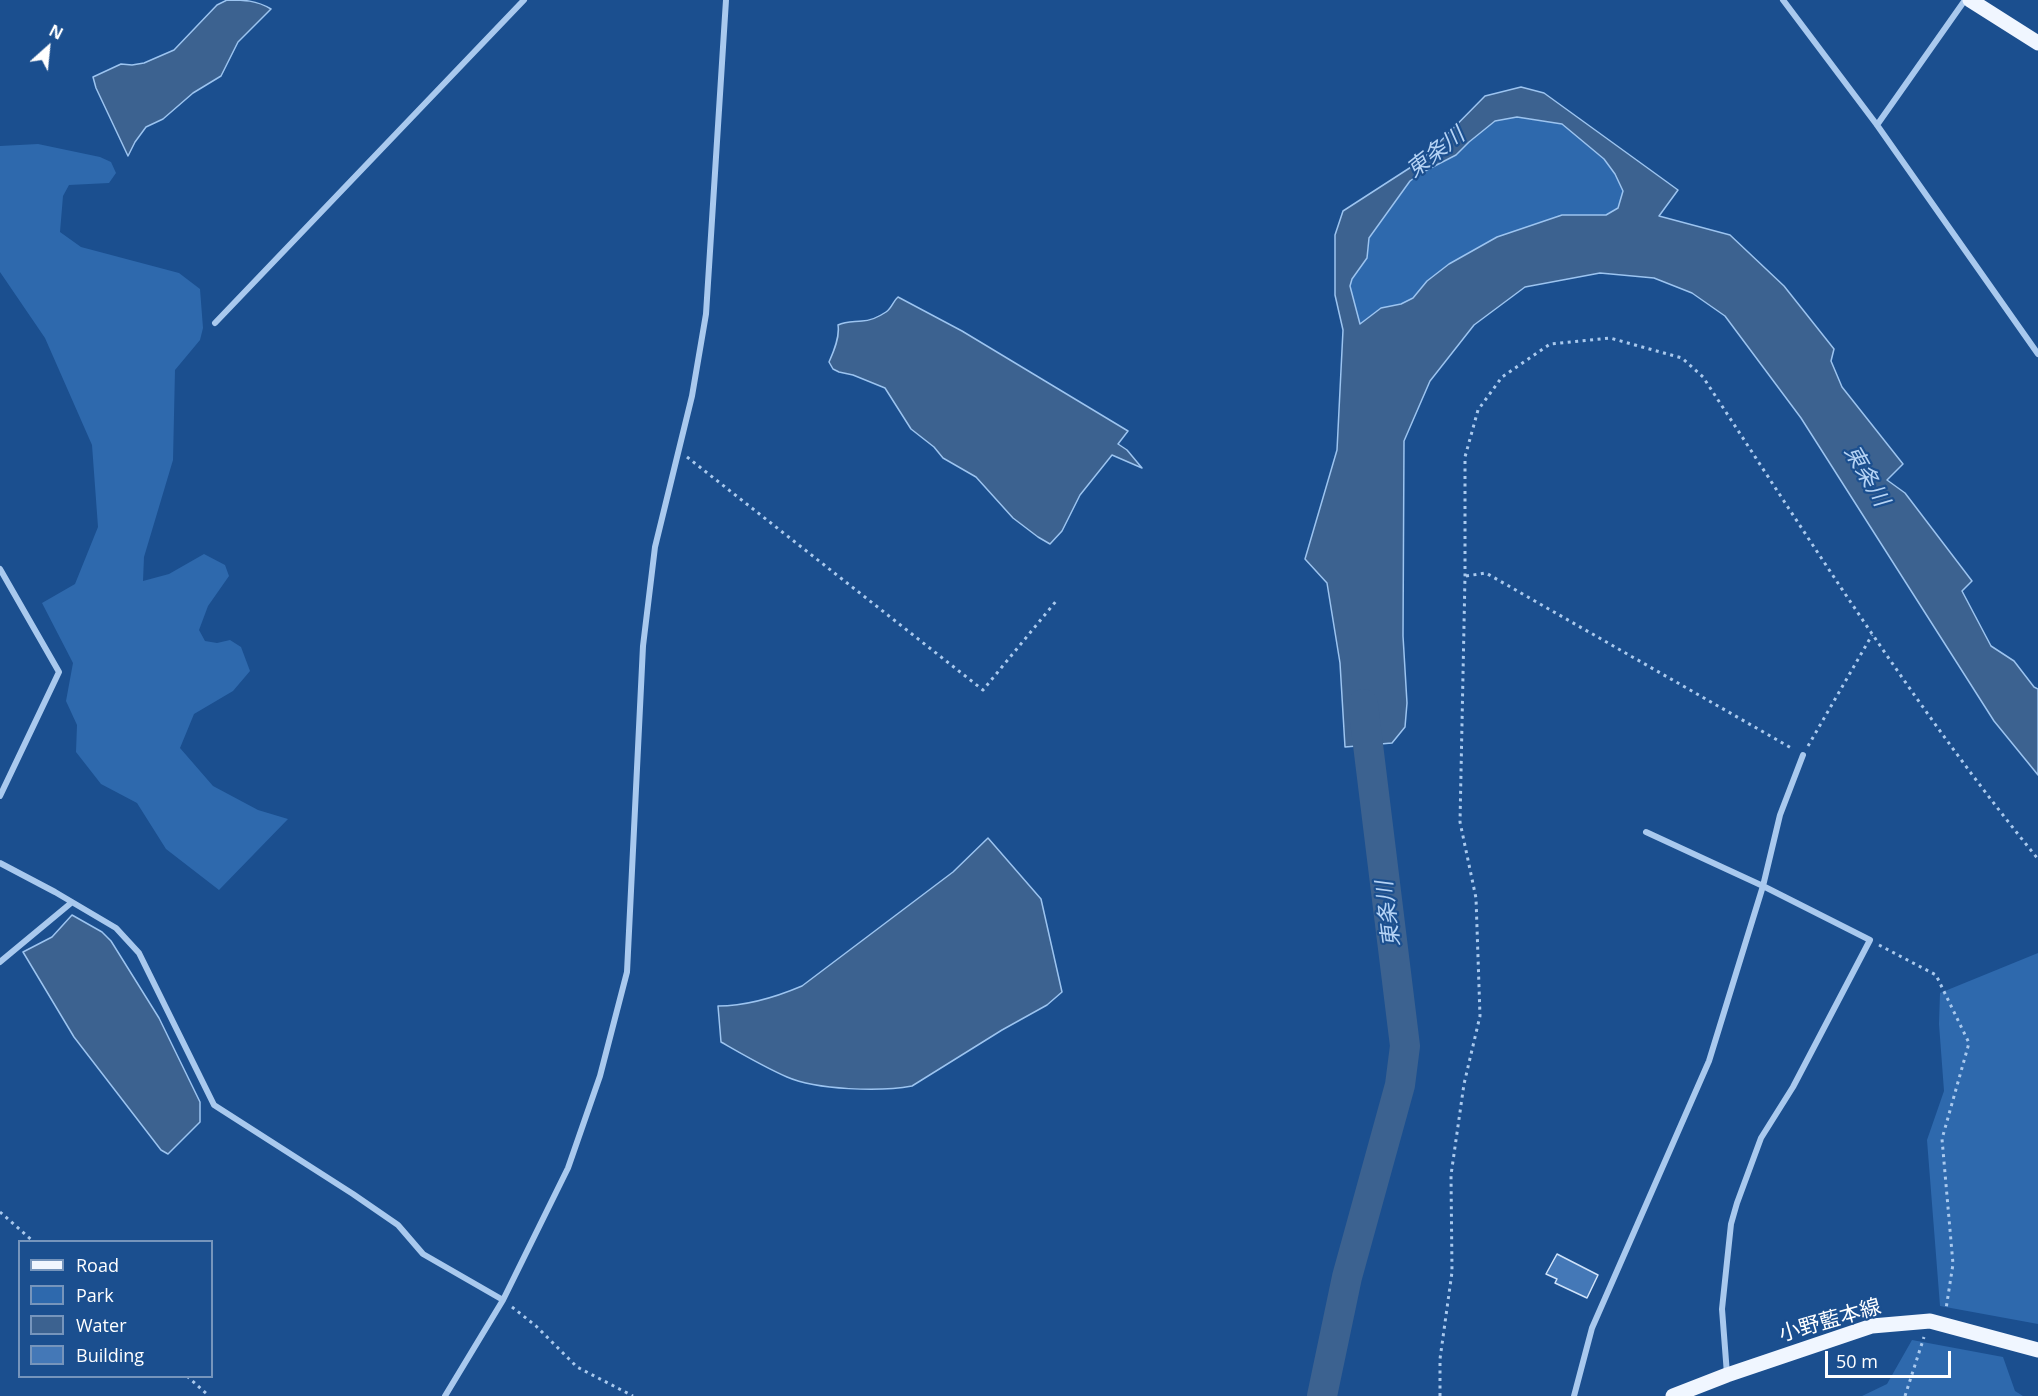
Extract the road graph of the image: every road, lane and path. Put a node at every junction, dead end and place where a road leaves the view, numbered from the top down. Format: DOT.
graph roads {
  1 [pos="524,0"];
  2 [pos="726,0"];
  3 [pos="1783,0"];
  4 [pos="1965,0"];
  5 [pos="1970,0"];
  6 [pos="2038,43"];
  7 [pos="1876,124"];
  8 [pos="215,323"];
  9 [pos="2038,354"];
  10 [pos="678,449"];
  11 [pos="0,569"];
  12 [pos="1465,576"];
  13 [pos="1058,600"];
  14 [pos="1872,636"];
  15 [pos="1803,755"];
  16 [pos="0,796"];
  17 [pos="1646,832"];
  18 [pos="2038,859"];
  19 [pos="0,863"];
  20 [pos="1763,886"];
  21 [pos="71,903"];
  22 [pos="1870,940"];
  23 [pos="0,962"];
  24 [pos="0,1212"];
  25 [pos="32,1240"];
  26 [pos="503,1300"];
  27 [pos="1936,1323"];
  28 [pos="2038,1350"];
  29 [pos="1727,1375"];
  30 [pos="188,1378"];
  31 [pos="209,1396"];
  32 [pos="446,1396"];
  33 [pos="633,1396"];
  34 [pos="1440,1396"];
  35 [pos="1574,1396"];
  36 [pos="1673,1396"];
  37 [pos="1905,1396"];
  1 -- 8 [label="street"];
  2 -- 10 [label="street"];
  3 -- 7 [label="street"];
  4 -- 7 [label="street"];
  5 -- 6 [label="main road"];
  7 -- 9 [label="street"];
  10 -- 13 [label="path"];
  10 -- 26 [label="street"];
  11 -- 16 [label="street"];
  12 -- 14 [label="path"];
  12 -- 15 [label="path"];
  12 -- 34 [label="path"];
  14 -- 15 [label="path"];
  14 -- 18 [label="path"];
  15 -- 20 [label="street"];
  17 -- 20 [label="street"];
  19 -- 21 [label="street"];
  20 -- 22 [label="street"];
  20 -- 35 [label="street"];
  21 -- 23 [label="street"];
  21 -- 26 [label="street"];
  22 -- 27 [label="path"];
  22 -- 29 [label="street"];
  24 -- 25 [label="path"];
  26 -- 32 [label="street"];
  26 -- 33 [label="path"];
  27 -- 28 [label="main road, 小野藍本線"];
  27 -- 29 [label="main road, 小野藍本線"];
  27 -- 37 [label="path"];
  29 -- 36 [label="main road, 小野藍本線"];
  30 -- 31 [label="path"];
}
